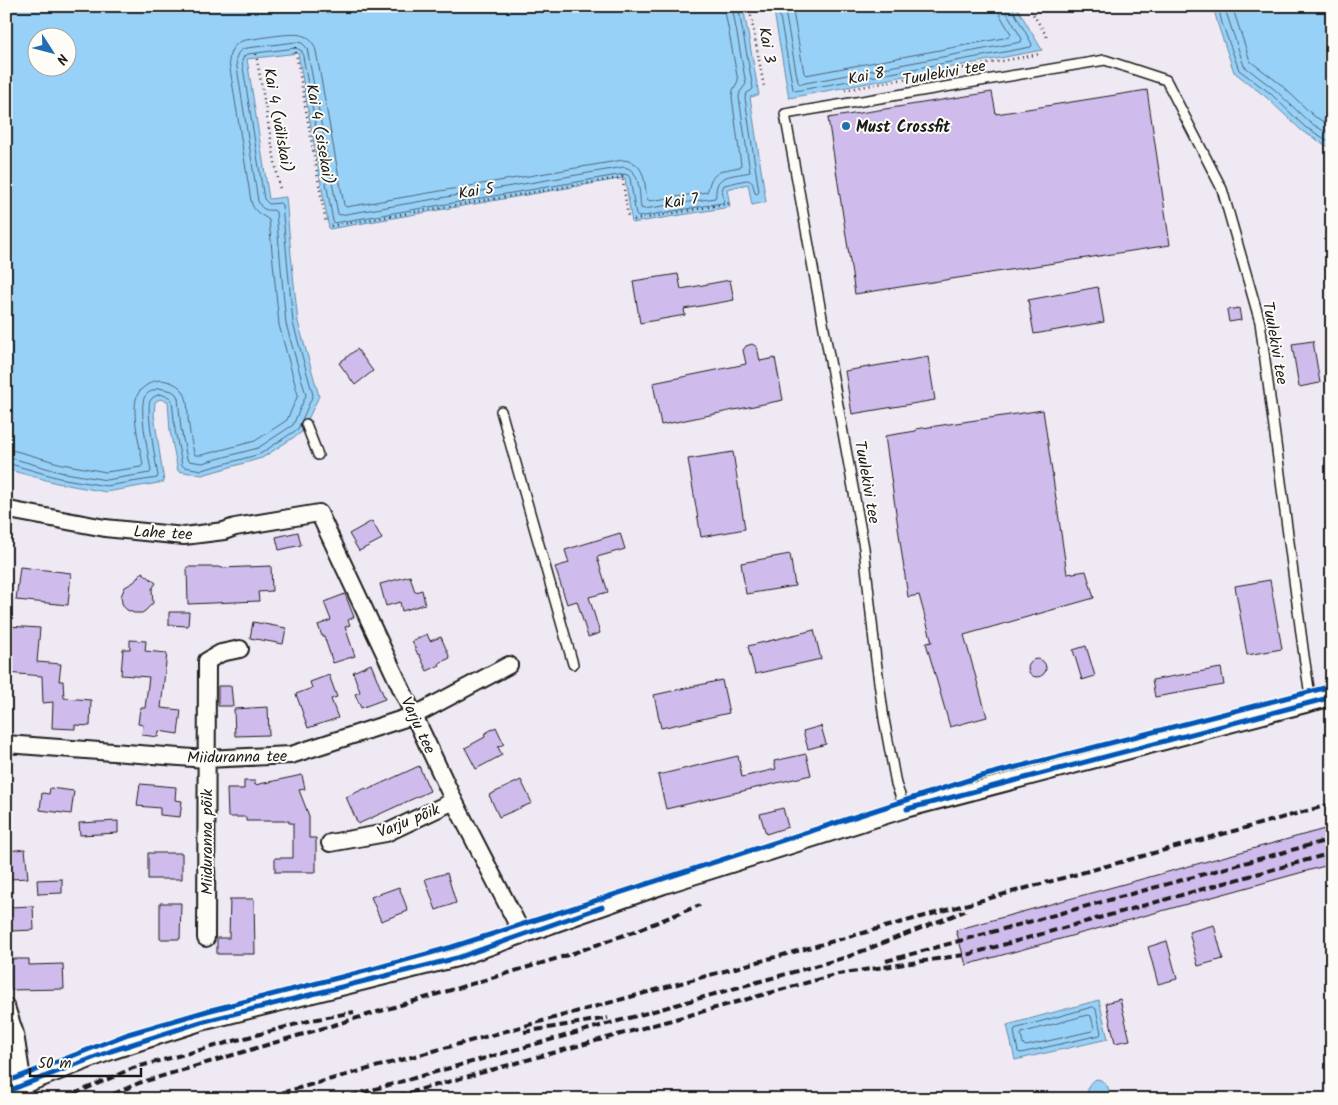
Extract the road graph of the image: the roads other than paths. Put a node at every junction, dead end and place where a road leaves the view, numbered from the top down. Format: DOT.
graph roads {
  1 [pos="501,411"];
  2 [pos="306,424"];
  3 [pos="318,456"];
  4 [pos="6,510"];
  5 [pos="319,513"];
  6 [pos="240,649"];
  7 [pos="573,664"];
  8 [pos="509,665"];
  9 [pos="1332,697"];
  10 [pos="1311,702"];
  11 [pos="415,716"];
  12 [pos="6,744"];
  13 [pos="206,759"];
  14 [pos="454,800"];
  15 [pos="904,809"];
  16 [pos="330,843"];
  17 [pos="523,935"];
  18 [pos="206,938"];
  19 [pos="6,1007"];
  20 [pos="23,1085"];
  21 [pos="6,1092"];
  1 -- 7 [label="lane"];
  2 -- 3 [label="lane"];
  4 -- 5 [label="street, Lahe tee"];
  5 -- 11 [label="street, Varju tee"];
  6 -- 13 [label="street, Miiduranna põik"];
  8 -- 11 [label="street, Miiduranna tee"];
  9 -- 10 [label="street"];
  10 -- 15 [label="street"];
  10 -- 15 [label="lane, Tuulekivi tee"];
  11 -- 13 [label="street, Miiduranna tee"];
  11 -- 14 [label="street, Varju tee"];
  12 -- 13 [label="street, Miiduranna tee"];
  13 -- 18 [label="street, Miiduranna põik"];
  14 -- 16 [label="street, Varju põik"];
  14 -- 17 [label="street, Varju tee"];
  15 -- 17 [label="street"];
  17 -- 20 [label="street"];
  19 -- 20 [label="street"];
  20 -- 21 [label="street"];
}
